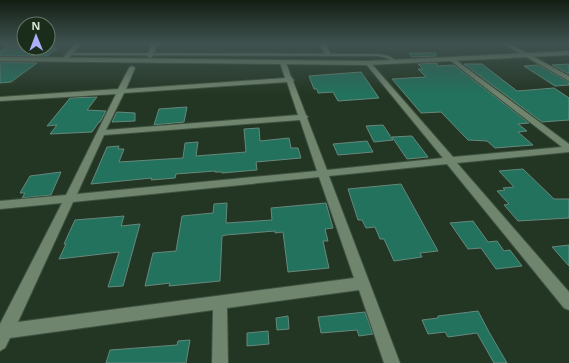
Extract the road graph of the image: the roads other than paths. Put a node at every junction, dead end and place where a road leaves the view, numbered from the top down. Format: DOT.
graph roads {
  1 [pos="133,61"];
  2 [pos="426,61"];
  3 [pos="453,61"];
  4 [pos="536,61"];
  5 [pos="396,62"];
  6 [pos="283,63"];
  7 [pos="368,63"];
  8 [pos="132,68"];
  9 [pos="569,79"];
  10 [pos="290,80"];
  11 [pos="121,92"];
  12 [pos="0,99"];
  13 [pos="304,117"];
  14 [pos="101,133"];
  15 [pos="569,148"];
  16 [pos="450,161"];
  17 [pos="324,173"];
  18 [pos="70,198"];
  19 [pos="0,205"];
  20 [pos="363,283"];
  21 [pos="220,302"];
  22 [pos="569,303"];
  23 [pos="2,336"];
  24 [pos="220,363"];
  25 [pos="392,363"];
  1 -- 6 [label="street"];
  2 -- 5 [label="street"];
  3 -- 15 [label="street"];
  4 -- 9 [label="street"];
  5 -- 7 [label="street"];
  6 -- 7 [label="street"];
  6 -- 10 [label="street"];
  7 -- 16 [label="street"];
  8 -- 11 [label="street"];
  10 -- 11 [label="street"];
  10 -- 13 [label="street"];
  11 -- 12 [label="street"];
  11 -- 14 [label="street"];
  13 -- 14 [label="street"];
  13 -- 17 [label="street"];
  14 -- 18 [label="street"];
  15 -- 16 [label="street"];
  16 -- 17 [label="street"];
  16 -- 22 [label="street"];
  17 -- 18 [label="street"];
  17 -- 20 [label="street"];
  18 -- 19 [label="street"];
  18 -- 23 [label="street"];
  20 -- 21 [label="street"];
  20 -- 25 [label="street"];
  21 -- 23 [label="street"];
  21 -- 24 [label="street"];
}
